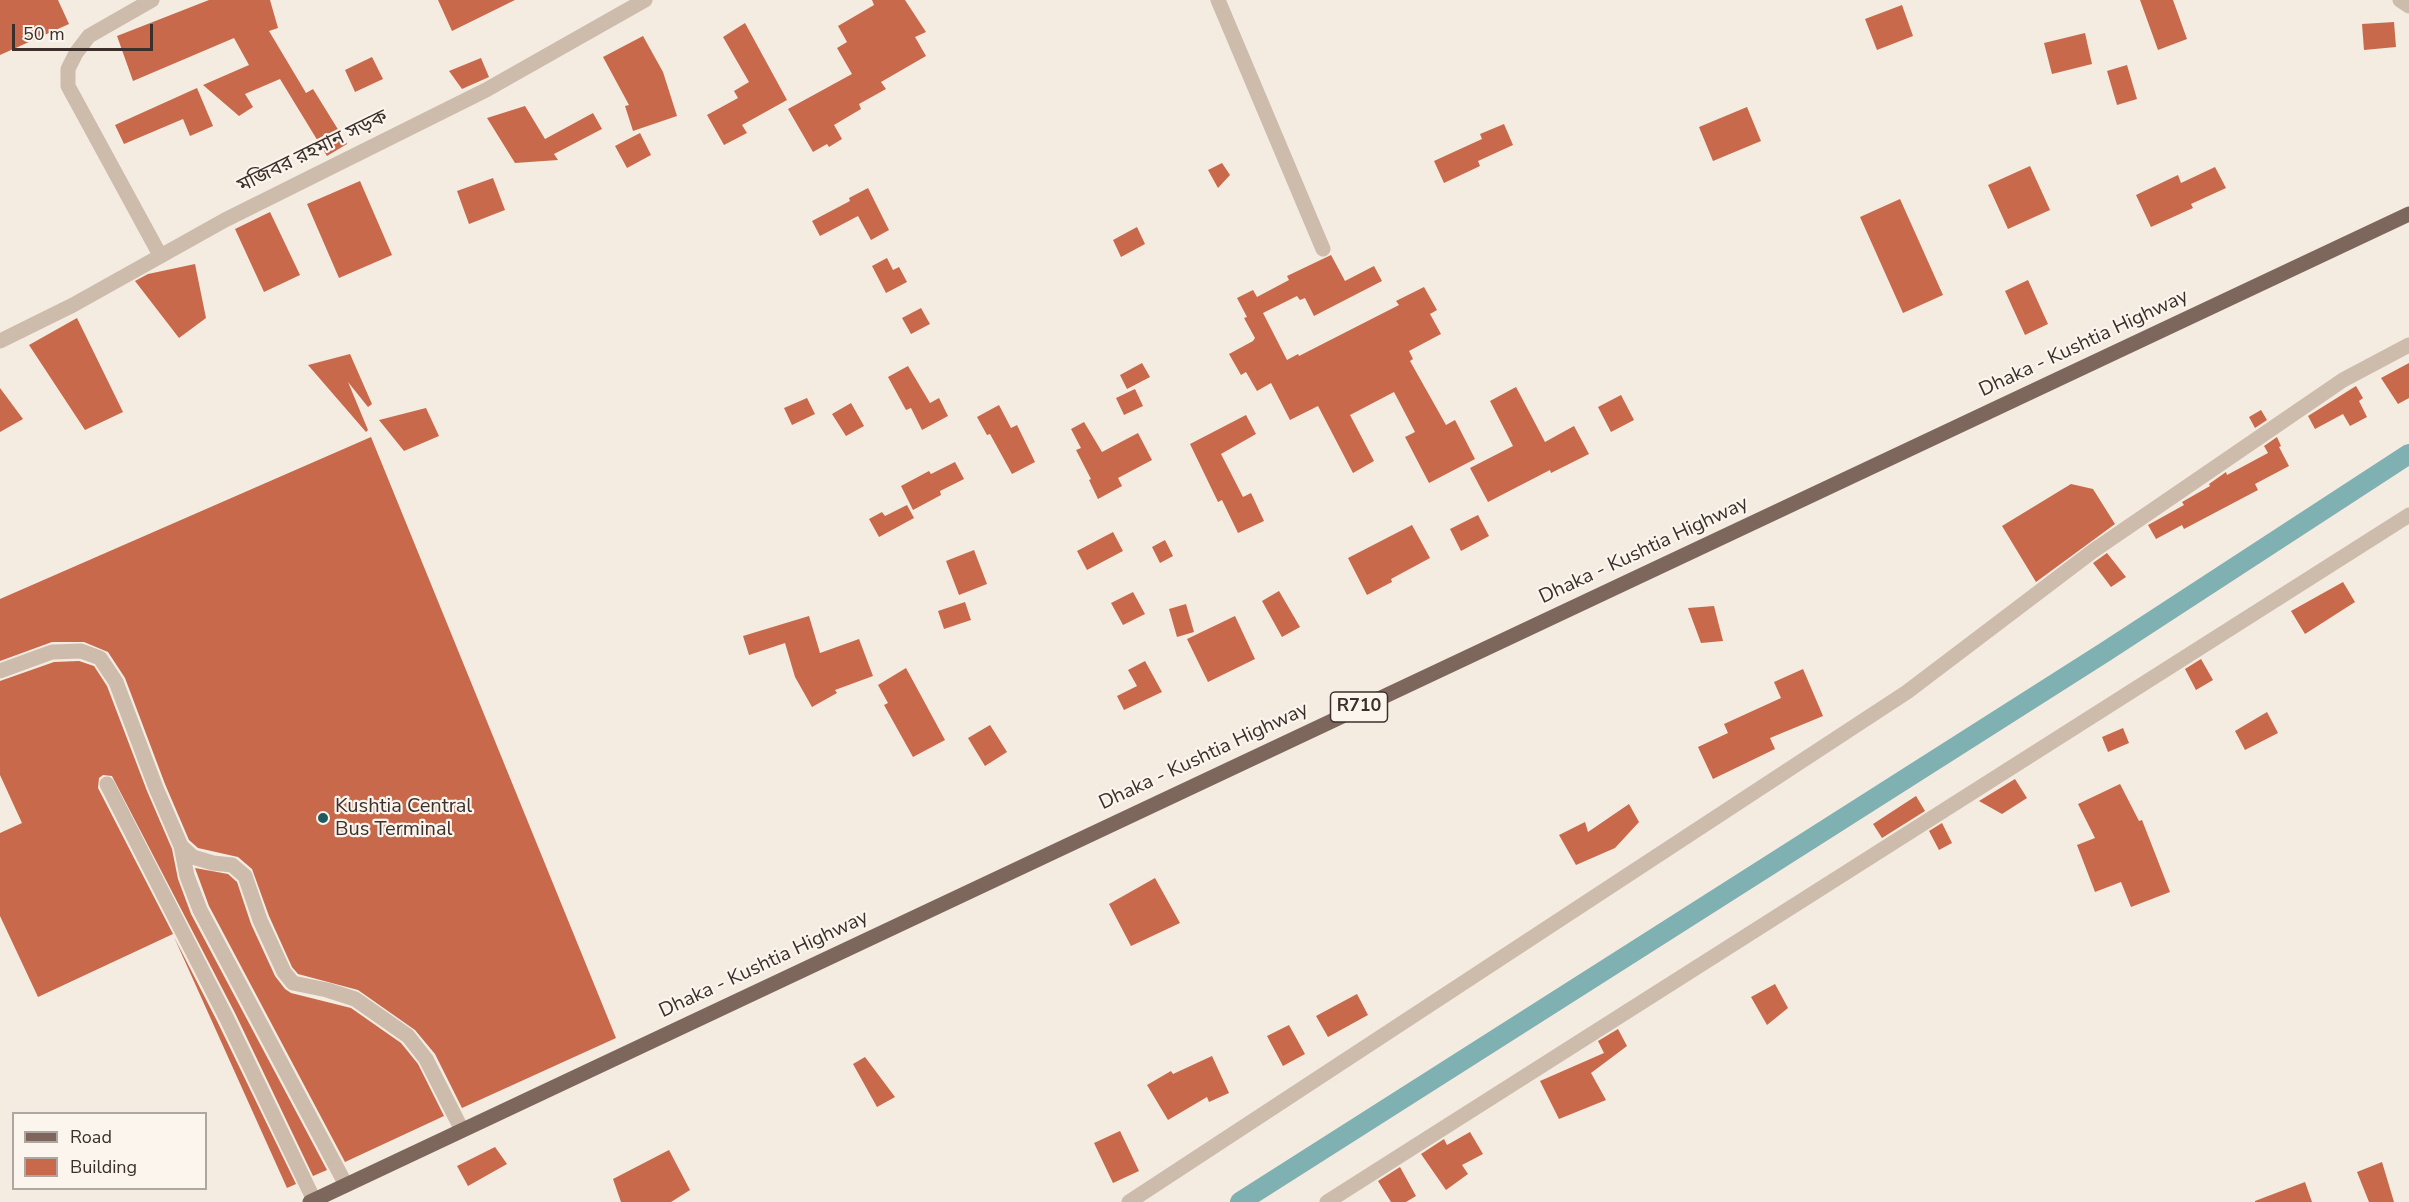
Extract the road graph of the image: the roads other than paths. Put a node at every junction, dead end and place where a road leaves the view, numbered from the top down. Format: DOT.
graph roads {
  1 [pos="152,0"];
  2 [pos="645,0"];
  3 [pos="1218,0"];
  4 [pos="2400,0"];
  5 [pos="2409,6"];
  6 [pos="2409,214"];
  7 [pos="1323,249"];
  8 [pos="160,255"];
  9 [pos="0,341"];
  10 [pos="2409,345"];
  11 [pos="2409,515"];
  12 [pos="0,671"];
  13 [pos="107,784"];
  14 [pos="181,846"];
  15 [pos="462,1130"];
  16 [pos="346,1185"];
  17 [pos="312,1201"];
  18 [pos="1129,1202"];
  19 [pos="1327,1202"];
  1 -- 8 [label="street"];
  2 -- 8 [label="street, মজিবর রহমান সড়ক"];
  3 -- 7 [label="street"];
  4 -- 5 [label="street"];
  6 -- 15 [label="main road, Dhaka - Kushtia Highway / R710"];
  8 -- 9 [label="street, মজিবর রহমান সড়ক"];
  10 -- 18 [label="street"];
  11 -- 19 [label="street"];
  12 -- 14 [label="street"];
  13 -- 17 [label="street"];
  14 -- 15 [label="street"];
  14 -- 16 [label="street"];
  15 -- 16 [label="main road, Dhaka - Kushtia Highway / R710"];
  16 -- 17 [label="main road, Dhaka - Kushtia Highway / R710"];
}
